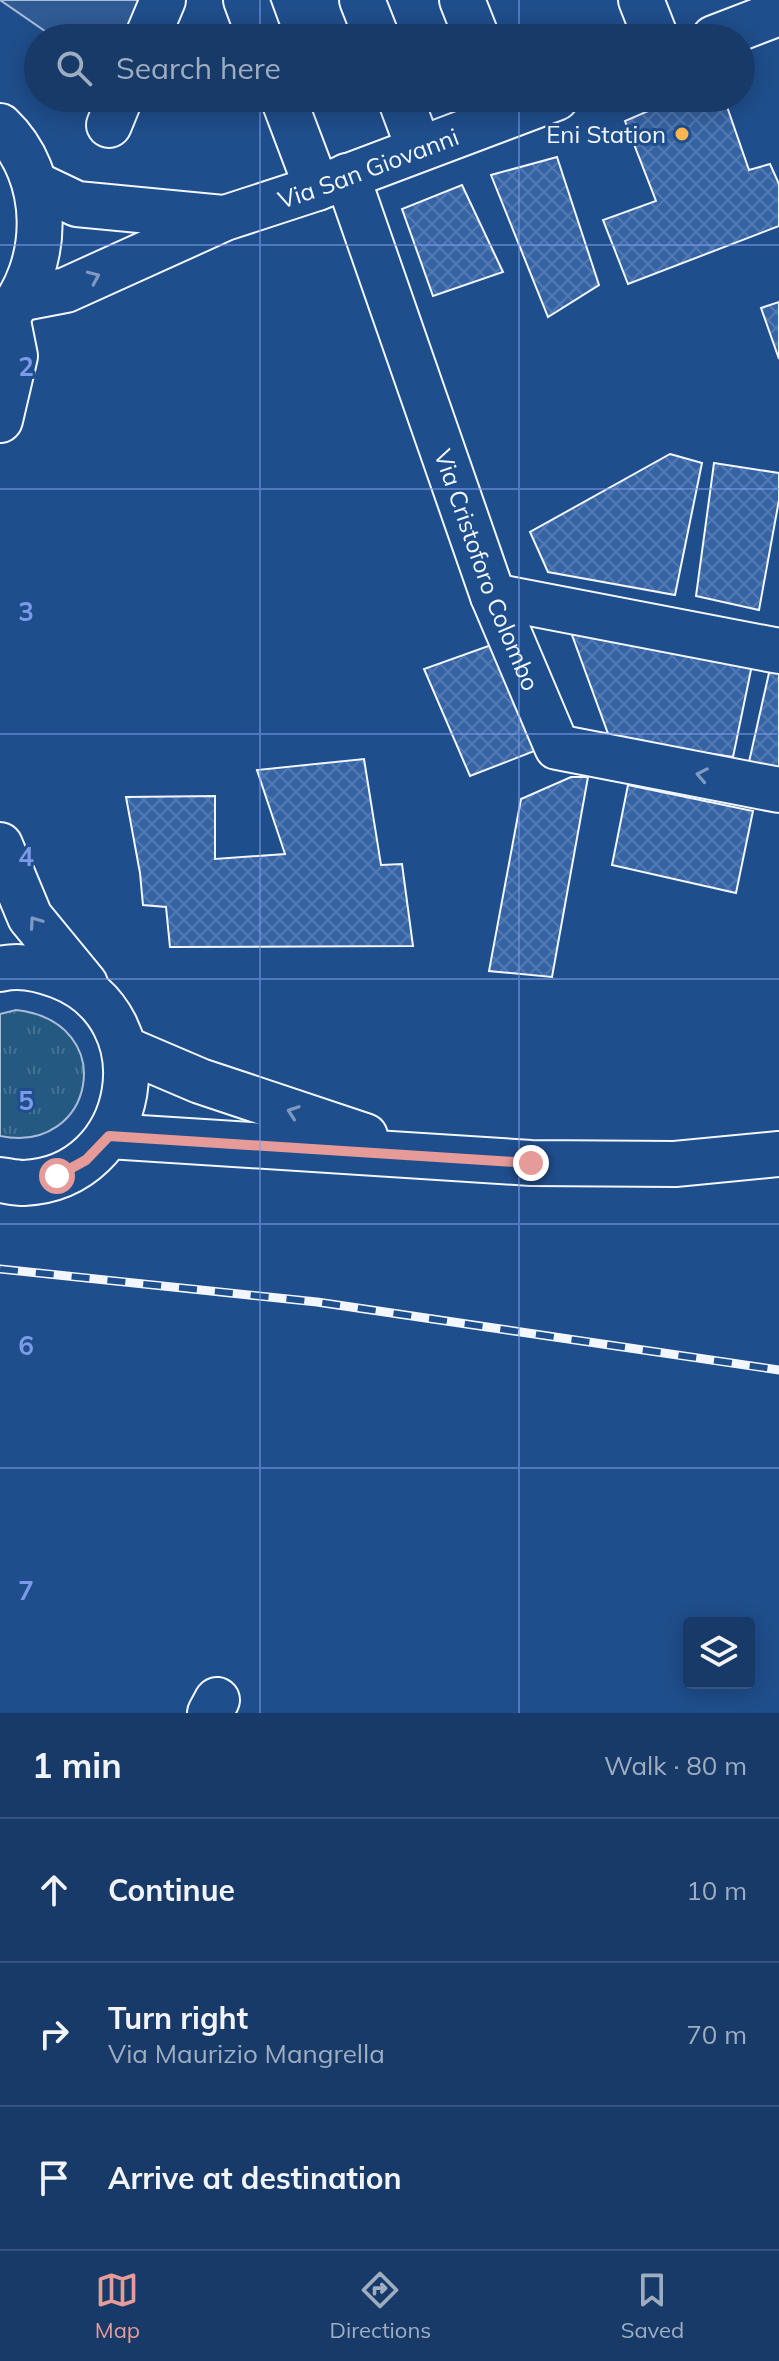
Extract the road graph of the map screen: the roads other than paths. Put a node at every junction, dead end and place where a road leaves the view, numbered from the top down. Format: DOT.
graph roads {
  1 [pos="163,0"];
  2 [pos="246,0"];
  3 [pos="362,0"];
  4 [pos="462,0"];
  5 [pos="641,0"];
  6 [pos="779,13"];
  7 [pos="153,24"];
  8 [pos="255,24"];
  9 [pos="371,24"];
  10 [pos="471,24"];
  11 [pos="650,24"];
  12 [pos="750,24"];
  13 [pos="291,112"];
  14 [pos="405,112"];
  15 [pos="495,112"];
  16 [pos="0,126"];
  17 [pos="419,149"];
  18 [pos="332,182"];
  19 [pos="35,184"];
  20 [pos="225,218"];
  21 [pos="9,312"];
  22 [pos="0,420"];
  23 [pos="493,596"];
  24 [pos="779,651"];
  25 [pos="779,790"];
  26 [pos="0,845"];
  27 [pos="0,969"];
  28 [pos="102,1004"];
  29 [pos="125,1049"];
  30 [pos="109,1136"];
  31 [pos="420,1154"];
  32 [pos="779,1154"];
  33 [pos="0,1180"];
  1 -- 7 [label="street"];
  2 -- 8 [label="street"];
  3 -- 9 [label="street"];
  4 -- 10 [label="street"];
  5 -- 11 [label="street"];
  6 -- 12 [label="street"];
  13 -- 18 [label="street, Via Cristoforo Colombo"];
  14 -- 17 [label="street"];
  15 -- 17 [label="street, Via San Giovanni"];
  16 -- 19 [label="street"];
  17 -- 18 [label="street, Via San Giovanni"];
  18 -- 20 [label="street, Via San Giovanni"];
  18 -- 23 [label="street, Via Cristoforo Colombo"];
  19 -- 20 [label="street, Via San Giovanni"];
  19 -- 21 [label="street"];
  21 -- 20 [label="street, Via San Giovanni, one-way"];
  21 -- 22 [label="street"];
  23 -- 24 [label="street"];
  25 -- 23 [label="street, Via Cristoforo Colombo, one-way"];
  28 -- 26 [label="street, one-way"];
  27 -- 28 [label="street"];
  28 -- 29 [label="street"];
  29 -- 30 [label="street"];
  31 -- 29 [label="street, one-way"];
  30 -- 31 [label="street"];
  30 -- 33 [label="street"];
  31 -- 32 [label="street"];
}
